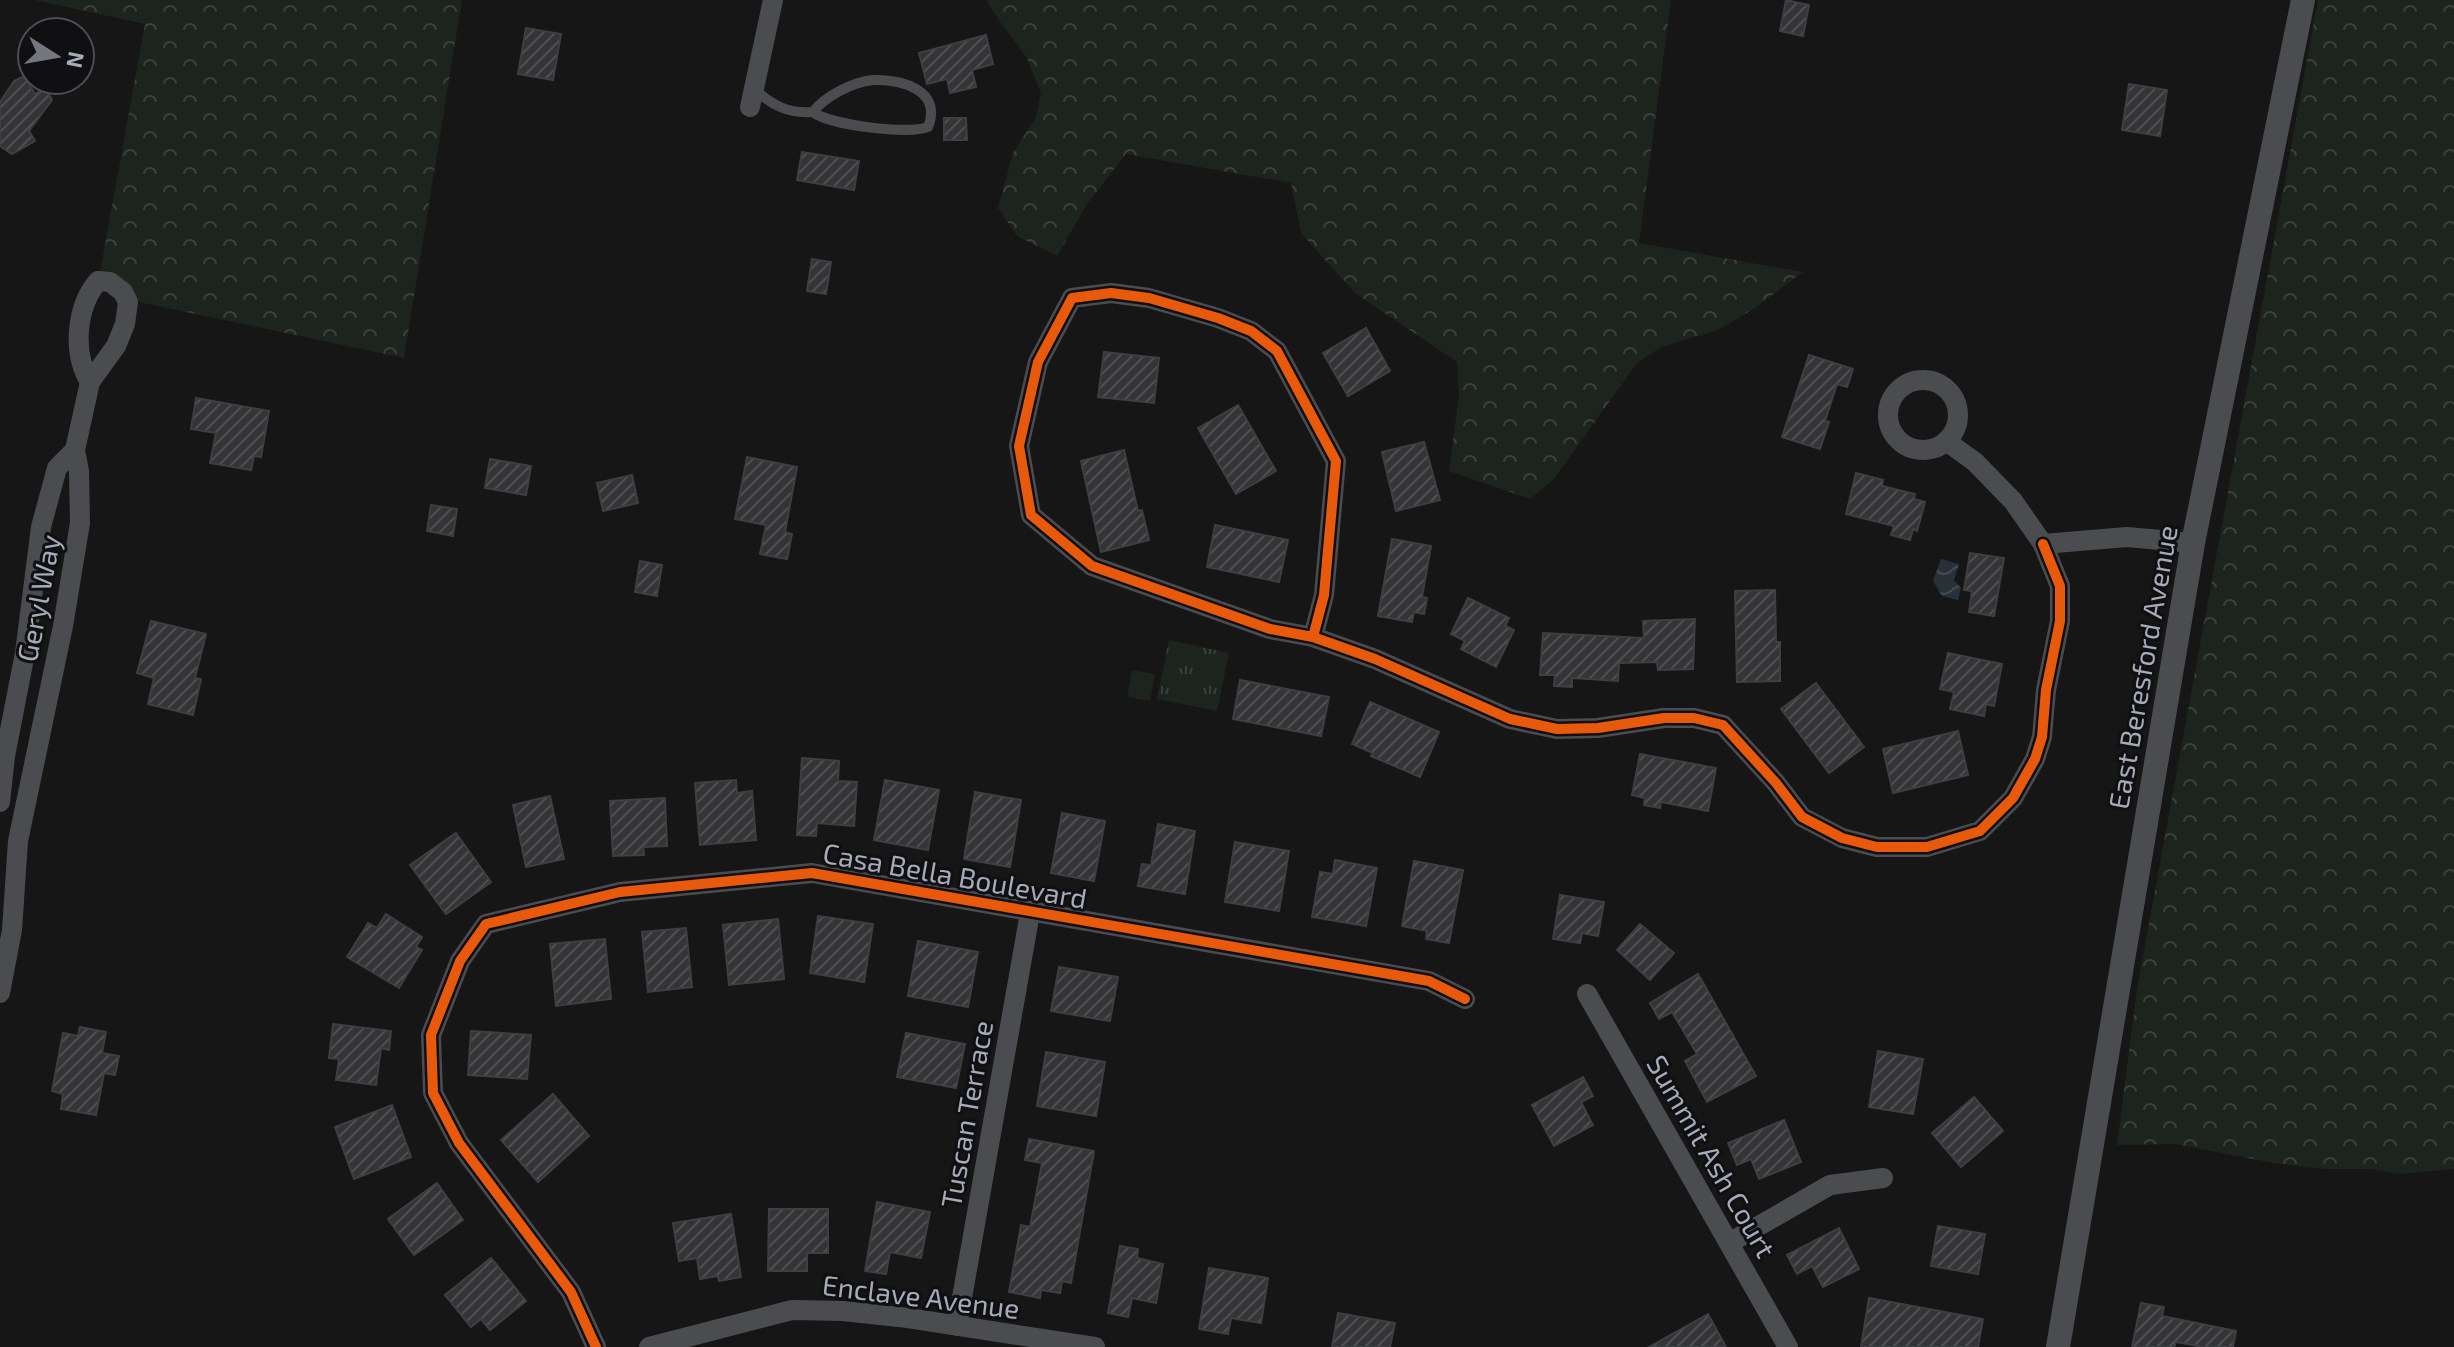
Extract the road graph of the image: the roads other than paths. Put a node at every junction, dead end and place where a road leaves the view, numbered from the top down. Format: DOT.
graph roads {
  1 [pos="773,0"];
  2 [pos="2303,0"];
  3 [pos="752,98"];
  4 [pos="813,112"];
  5 [pos="90,382"];
  6 [pos="1946,441"];
  7 [pos="75,450"];
  8 [pos="2193,543"];
  9 [pos="2043,544"];
  10 [pos="33,593"];
  11 [pos="68,600"];
  12 [pos="1313,637"];
  13 [pos="0,802"];
  14 [pos="9,849"];
  15 [pos="1030,913"];
  16 [pos="0,993"];
  17 [pos="1587,994"];
  18 [pos="1465,999"];
  19 [pos="1883,1178"];
  20 [pos="1729,1243"];
  21 [pos="957,1326"];
  22 [pos="596,1347"];
  23 [pos="649,1347"];
  24 [pos="1095,1347"];
  25 [pos="1788,1347"];
  26 [pos="2058,1347"];
  1 -- 3 [label="street"];
  2 -- 8 [label="street, East Beresford Avenue"];
  3 -- 4 [label="lane"];
  4 -- 4 [label="lane"];
  5 -- 7 [label="street, Geryl Way"];
  6 -- 9 [label="street"];
  7 -- 10 [label="street, Geryl Way"];
  7 -- 11 [label="street, Geryl Way"];
  8 -- 9 [label="street"];
  8 -- 26 [label="street, East Beresford Avenue"];
  9 -- 12 [label="street"];
  10 -- 11 [label="street"];
  10 -- 13 [label="street, Geryl Way"];
  11 -- 14 [label="street, Geryl Way"];
  12 -- 12 [label="street"];
  14 -- 16 [label="street, Geryl Way"];
  15 -- 18 [label="street, Casa Bella Boulevard"];
  15 -- 21 [label="street, Tuscan Terrace"];
  15 -- 22 [label="street, Casa Bella Boulevard"];
  17 -- 20 [label="street, Summit Ash Court"];
  19 -- 20 [label="street"];
  20 -- 25 [label="street, Summit Ash Court"];
  21 -- 23 [label="street, Enclave Avenue"];
  21 -- 24 [label="street, Enclave Avenue"];
}
